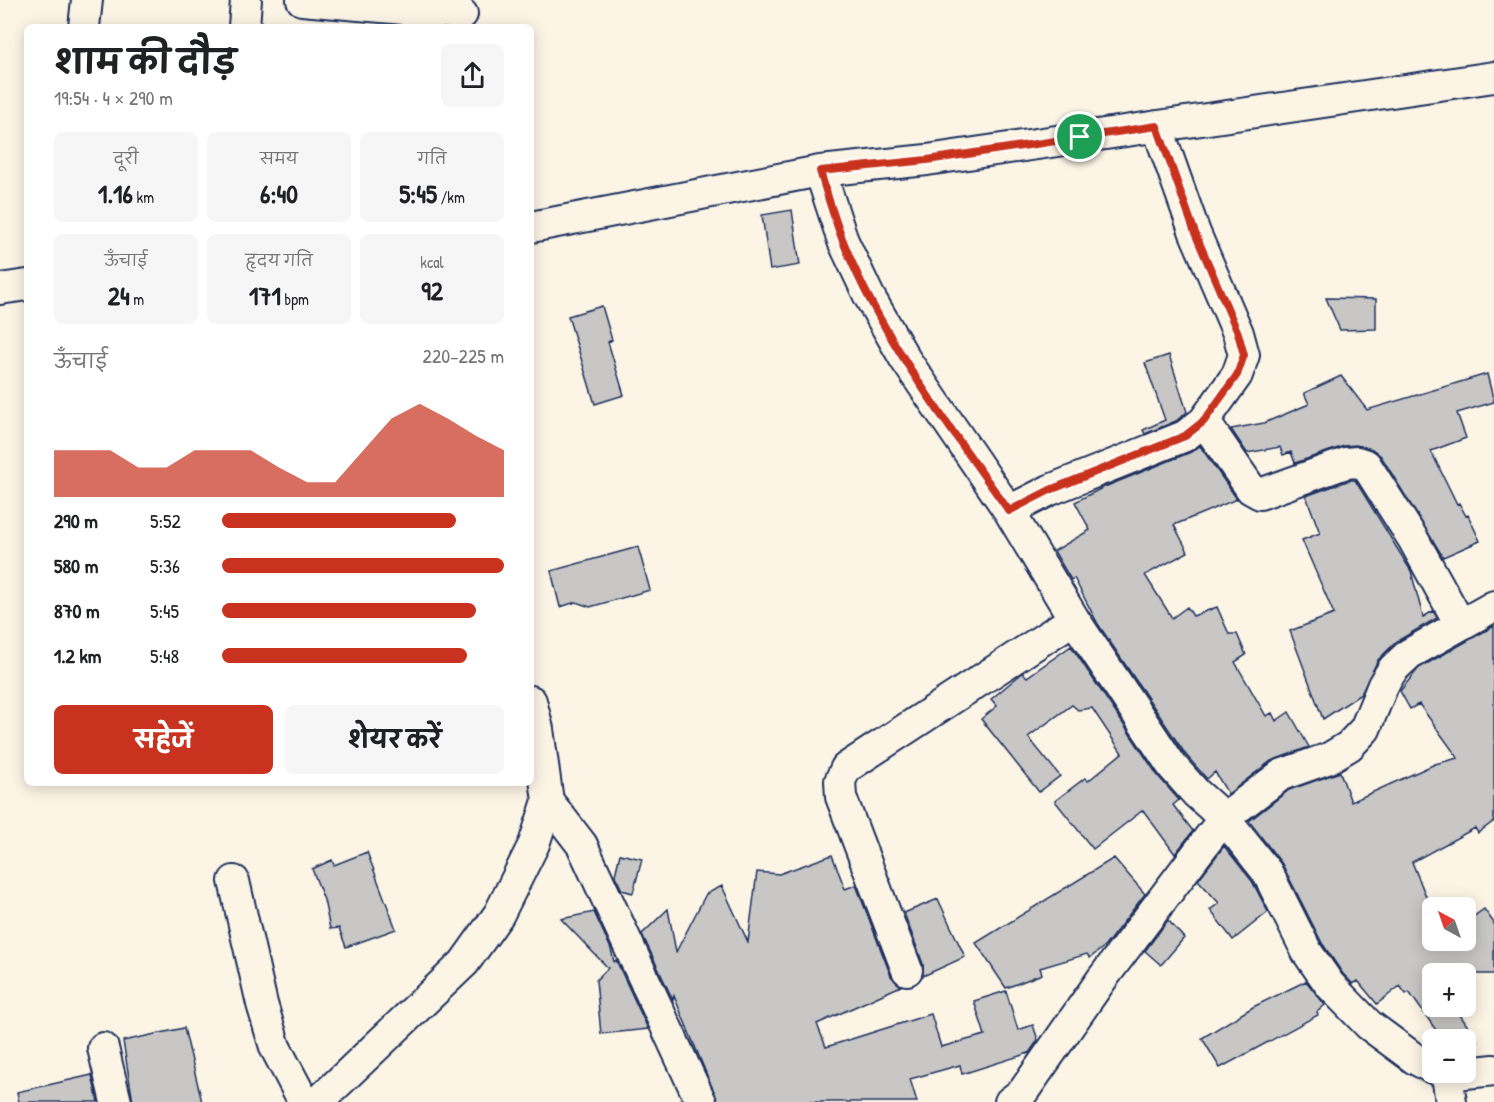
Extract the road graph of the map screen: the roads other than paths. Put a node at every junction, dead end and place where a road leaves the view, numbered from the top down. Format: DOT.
graph roads {
  1 [pos="87,0"];
  2 [pos="246,0"];
  3 [pos="302,0"];
  4 [pos="462,14"];
  5 [pos="84,24"];
  6 [pos="244,24"];
  7 [pos="1494,76"];
  8 [pos="1157,126"];
  9 [pos="820,171"];
  10 [pos="534,225"];
  11 [pos="24,285"];
  12 [pos="0,289"];
  13 [pos="1204,421"];
  14 [pos="1009,511"];
  15 [pos="1494,606"];
  16 [pos="1074,619"];
  17 [pos="1460,624"];
  18 [pos="534,714"];
  19 [pos="548,801"];
  20 [pos="1224,818"];
  21 [pos="234,881"];
  22 [pos="907,970"];
  23 [pos="103,1048"];
  24 [pos="1422,1065"];
  25 [pos="1494,1070"];
  26 [pos="1476,1073"];
  27 [pos="116,1102"];
  28 [pos="304,1102"];
  29 [pos="318,1102"];
  30 [pos="701,1102"];
  31 [pos="1010,1102"];
  1 -- 5 [label="street"];
  2 -- 6 [label="street"];
  3 -- 4 [label="street"];
  7 -- 8 [label="street"];
  8 -- 9 [label="street"];
  8 -- 13 [label="street"];
  9 -- 10 [label="street"];
  9 -- 14 [label="street"];
  11 -- 12 [label="street"];
  13 -- 14 [label="street"];
  13 -- 17 [label="street"];
  14 -- 16 [label="street"];
  15 -- 17 [label="street"];
  16 -- 20 [label="street"];
  16 -- 22 [label="street"];
  17 -- 20 [label="street"];
  18 -- 19 [label="street"];
  19 -- 29 [label="street"];
  19 -- 30 [label="street"];
  20 -- 24 [label="street"];
  20 -- 31 [label="street"];
  21 -- 28 [label="street"];
  23 -- 27 [label="street"];
  25 -- 26 [label="street"];
}
